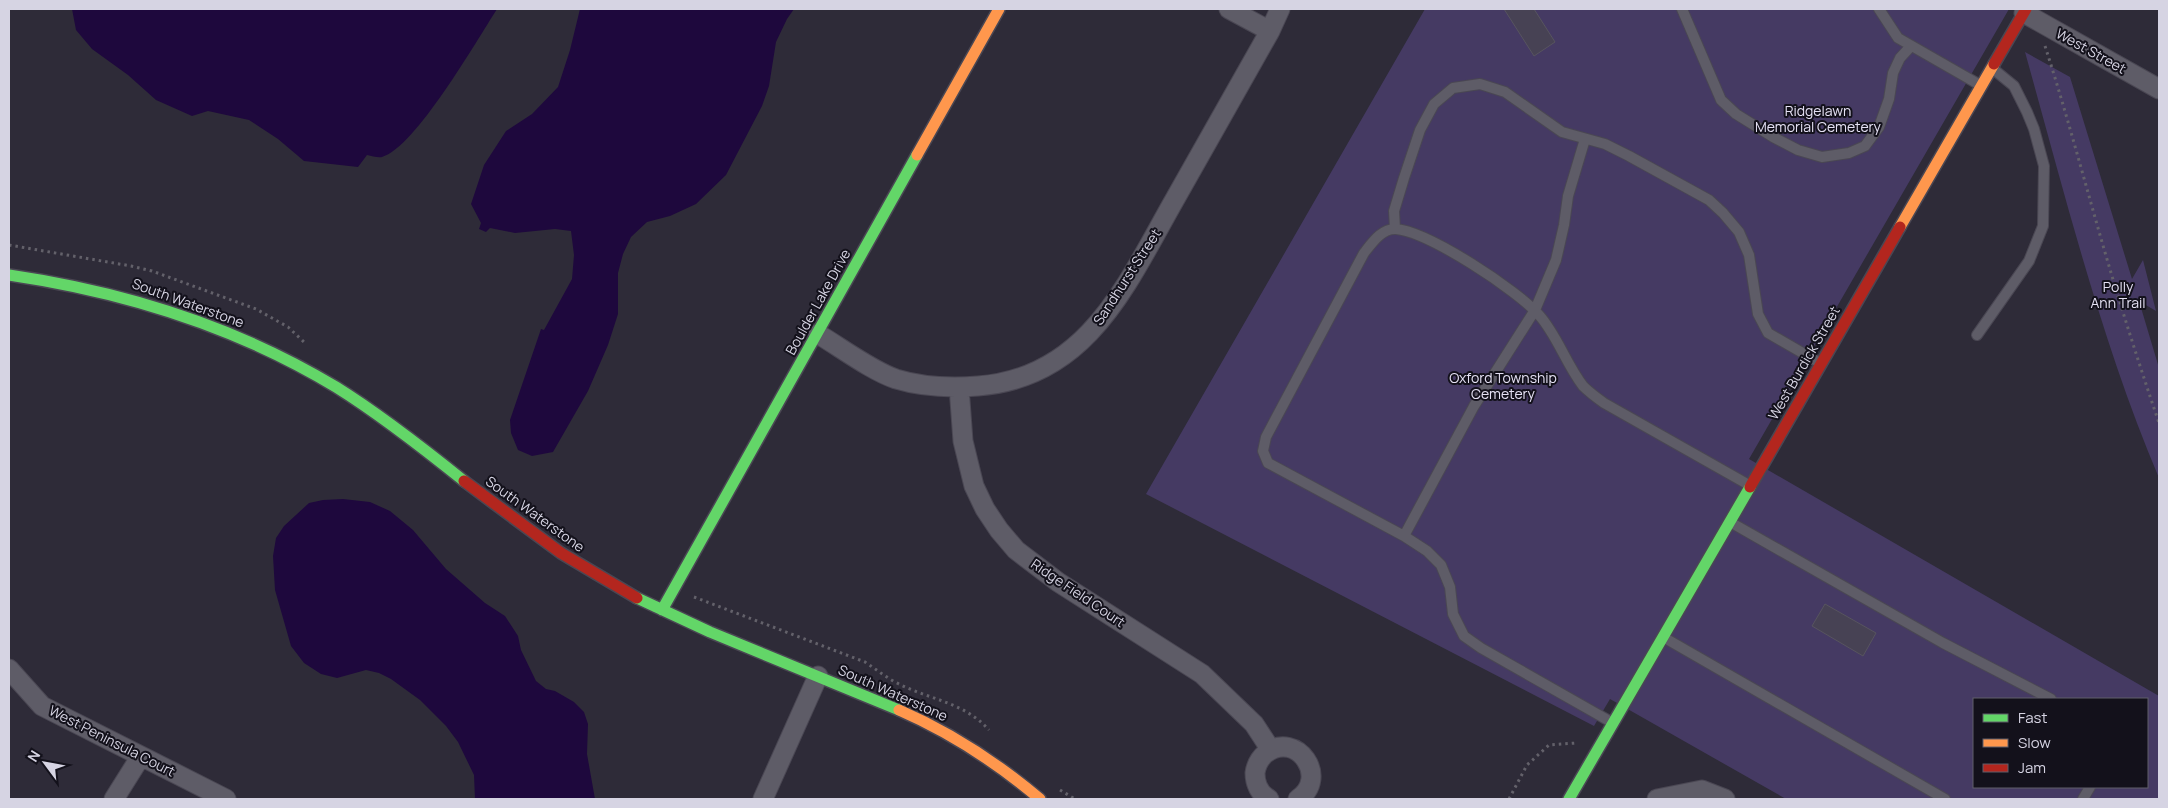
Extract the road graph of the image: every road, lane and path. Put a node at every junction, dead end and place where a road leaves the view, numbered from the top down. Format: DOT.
graph roads {
  1 [pos="999,9"];
  2 [pos="1230,9"];
  3 [pos="1280,9"];
  4 [pos="1682,9"];
  5 [pos="1879,9"];
  6 [pos="2029,14"];
  7 [pos="1270,31"];
  8 [pos="1911,46"];
  9 [pos="1992,67"];
  10 [pos="1981,85"];
  11 [pos="2159,89"];
  12 [pos="1585,139"];
  13 [pos="1396,229"];
  14 [pos="9,245"];
  15 [pos="9,275"];
  16 [pos="1535,310"];
  17 [pos="818,334"];
  18 [pos="1977,335"];
  19 [pos="307,344"];
  20 [pos="1820,364"];
  21 [pos="959,388"];
  22 [pos="2159,423"];
  23 [pos="1750,486"];
  24 [pos="1729,522"];
  25 [pos="1404,536"];
  26 [pos="674,590"];
  27 [pos="662,610"];
  28 [pos="1662,637"];
  29 [pos="9,669"];
  30 [pos="818,676"];
  31 [pos="2049,698"];
  32 [pos="1610,728"];
  33 [pos="990,732"];
  34 [pos="1577,743"];
  35 [pos="1271,750"];
  36 [pos="140,756"];
  37 [pos="1052,784"];
  38 [pos="114,799"];
  39 [pos="226,799"];
  40 [pos="763,799"];
  41 [pos="1040,799"];
  42 [pos="1075,799"];
  43 [pos="1269,799"];
  44 [pos="1298,799"];
  45 [pos="1509,799"];
  46 [pos="1569,799"];
  47 [pos="1657,799"];
  48 [pos="1725,799"];
  49 [pos="1945,799"];
  1 -- 17 [label="street, Boulder Lake Drive"];
  2 -- 7 [label="street"];
  3 -- 7 [label="street, Sandhurst Street"];
  4 -- 8 [label="lane"];
  5 -- 8 [label="lane"];
  6 -- 9 [label="street, West Burdick Street"];
  6 -- 11 [label="street, West Street"];
  6 -- 22 [label="path"];
  7 -- 21 [label="street, Sandhurst Street"];
  8 -- 10 [label="lane"];
  9 -- 10 [label="street, West Burdick Street"];
  9 -- 18 [label="lane"];
  10 -- 20 [label="street, West Burdick Street"];
  12 -- 13 [label="lane"];
  12 -- 16 [label="lane"];
  12 -- 20 [label="lane"];
  13 -- 16 [label="lane"];
  13 -- 25 [label="lane"];
  14 -- 19 [label="path"];
  15 -- 27 [label="street, South Waterstone"];
  16 -- 23 [label="lane"];
  16 -- 25 [label="lane"];
  17 -- 21 [label="street, Sandhurst Street"];
  17 -- 26 [label="street, Boulder Lake Drive"];
  20 -- 23 [label="street, West Burdick Street"];
  21 -- 35 [label="street, Ridge Field Court"];
  23 -- 24 [label="street, West Burdick Street"];
  24 -- 28 [label="street, West Burdick Street"];
  24 -- 31 [label="lane"];
  25 -- 32 [label="lane"];
  26 -- 27 [label="street, Boulder Lake Drive"];
  26 -- 33 [label="path"];
  27 -- 30 [label="street, South Waterstone"];
  28 -- 32 [label="street, West Burdick Street"];
  28 -- 49 [label="lane"];
  29 -- 36 [label="street, West Peninsula Court"];
  30 -- 40 [label="street"];
  30 -- 41 [label="street, South Waterstone"];
  32 -- 46 [label="street, West Burdick Street"];
  34 -- 45 [label="path"];
  35 -- 43 [label="street"];
  35 -- 44 [label="street"];
  36 -- 38 [label="street"];
  36 -- 39 [label="street, West Peninsula Court"];
  37 -- 42 [label="path"];
  47 -- 48 [label="street"];
}
